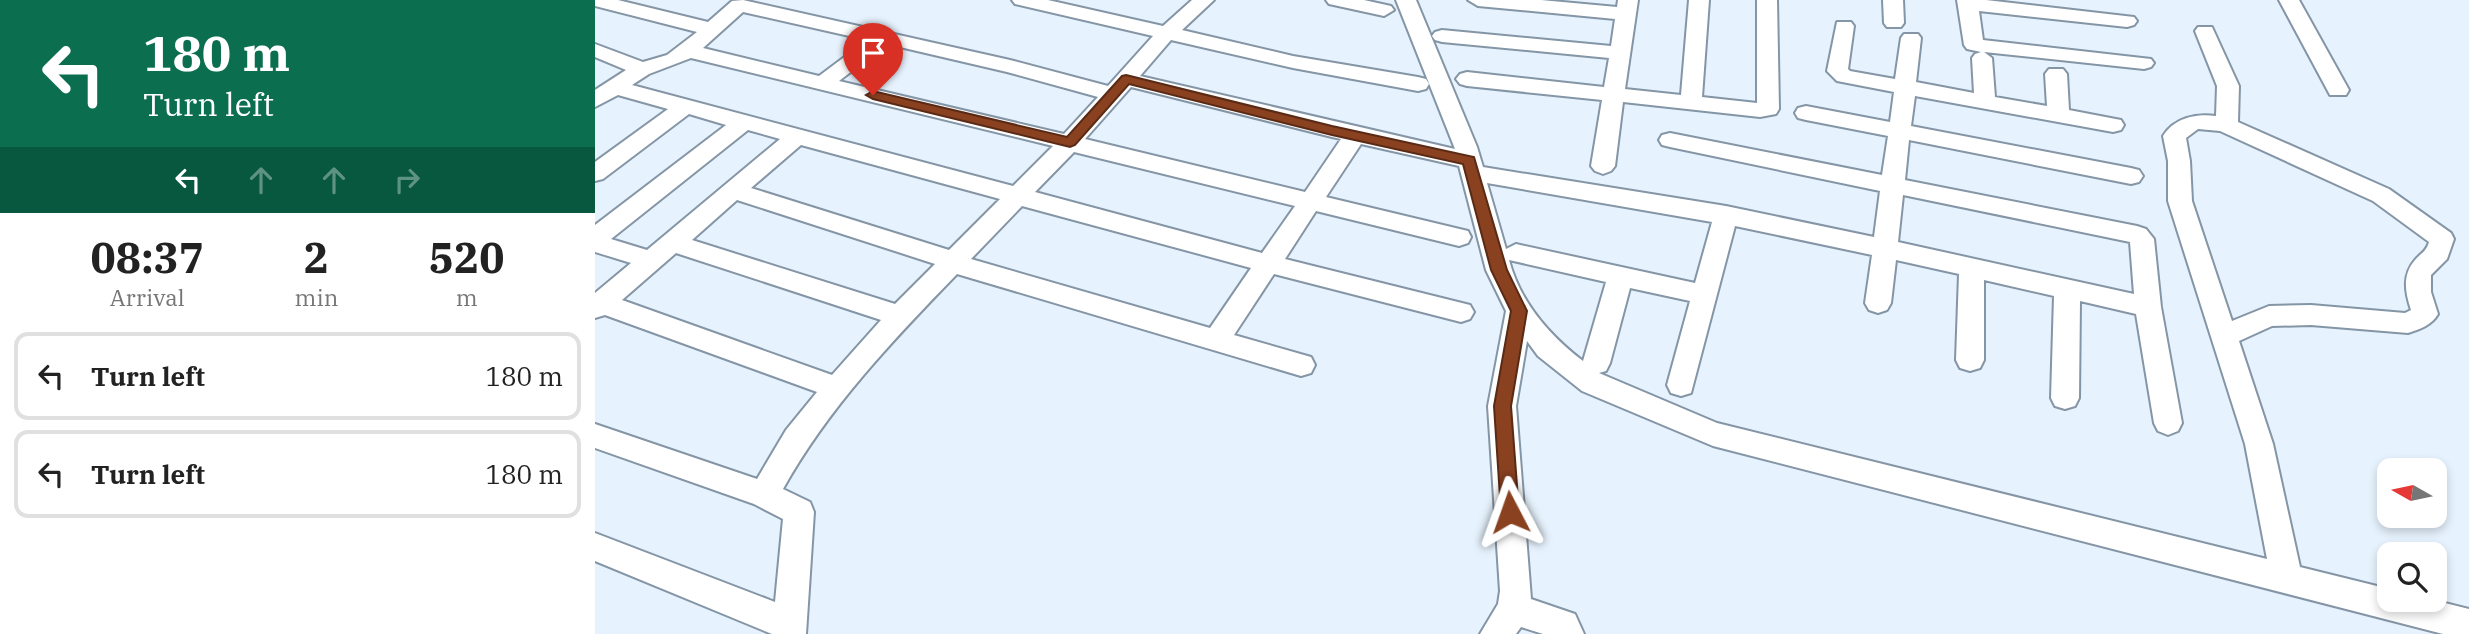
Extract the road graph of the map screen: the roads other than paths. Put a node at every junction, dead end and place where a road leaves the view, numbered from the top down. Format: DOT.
graph roads {
  1 [pos="595,0"];
  2 [pos="1021,0"];
  3 [pos="1204,0"];
  4 [pos="1336,0"];
  5 [pos="1478,0"];
  6 [pos="1699,0"];
  7 [pos="1767,0"];
  8 [pos="1893,0"];
  9 [pos="2289,0"];
  10 [pos="741,2"];
  11 [pos="1967,2"];
  12 [pos="1395,5"];
  13 [pos="1627,7"];
  14 [pos="2127,22"];
  15 [pos="1894,23"];
  16 [pos="1844,26"];
  17 [pos="710,29"];
  18 [pos="2205,31"];
  19 [pos="1165,34"];
  20 [pos="1443,36"];
  21 [pos="884,37"];
  22 [pos="1911,38"];
  23 [pos="595,50"];
  24 [pos="688,51"];
  25 [pos="1620,53"];
  26 [pos="1982,58"];
  27 [pos="2144,63"];
  28 [pos="642,69"];
  29 [pos="2056,74"];
  30 [pos="1467,79"];
  31 [pos="823,83"];
  32 [pos="1418,84"];
  33 [pos="614,87"];
  34 [pos="1120,87"];
  35 [pos="1906,88"];
  36 [pos="2338,90"];
  37 [pos="1614,95"];
  38 [pos="595,100"];
  39 [pos="1691,102"];
  40 [pos="1985,102"];
  41 [pos="685,107"];
  42 [pos="1806,113"];
  43 [pos="2058,115"];
  44 [pos="744,122"];
  45 [pos="2113,125"];
  46 [pos="2227,126"];
  47 [pos="1898,130"];
  48 [pos="798,136"];
  49 [pos="1355,136"];
  50 [pos="1670,140"];
  51 [pos="1070,142"];
  52 [pos="1603,166"];
  53 [pos="1471,167"];
  54 [pos="595,173"];
  55 [pos="2131,176"];
  56 [pos="1890,185"];
  57 [pos="731,190"];
  58 [pos="1018,195"];
  59 [pos="1309,202"];
  60 [pos="1726,214"];
  61 [pos="1459,237"];
  62 [pos="595,240"];
  63 [pos="671,242"];
  64 [pos="1885,248"];
  65 [pos="1516,253"];
  66 [pos="650,260"];
  67 [pos="955,261"];
  68 [pos="1269,264"];
  69 [pos="1972,268"];
  70 [pos="1621,276"];
  71 [pos="2067,289"];
  72 [pos="1706,295"];
  73 [pos="1878,303"];
  74 [pos="598,305"];
  75 [pos="2148,307"];
  76 [pos="1519,311"];
  77 [pos="1461,312"];
  78 [pos="900,316"];
  79 [pos="2223,337"];
  80 [pos="1216,340"];
  81 [pos="1970,360"];
  82 [pos="1596,363"];
  83 [pos="1301,365"];
  84 [pos="1681,385"];
  85 [pos="837,388"];
  86 [pos="2065,398"];
  87 [pos="2168,423"];
  88 [pos="595,436"];
  89 [pos="764,494"];
  90 [pos="595,547"];
  91 [pos="2287,580"];
  92 [pos="1505,621"];
  93 [pos="2469,625"];
  94 [pos="789,629"];
  95 [pos="1567,634"];
  1 -- 17 [label="street"];
  2 -- 19 [label="street"];
  3 -- 19 [label="street"];
  4 -- 12 [label="street"];
  5 -- 13 [label="street"];
  6 -- 39 [label="street"];
  7 -- 39 [label="street"];
  8 -- 15 [label="street"];
  9 -- 36 [label="street"];
  10 -- 17 [label="street"];
  10 -- 21 [label="street"];
  11 -- 14 [label="street"];
  11 -- 27 [label="street"];
  12 -- 53 [label="street"];
  13 -- 25 [label="street"];
  16 -- 35 [label="street"];
  17 -- 24 [label="street"];
  18 -- 46 [label="street"];
  19 -- 32 [label="street"];
  19 -- 34 [label="street"];
  20 -- 25 [label="street"];
  21 -- 31 [label="street"];
  21 -- 34 [label="street"];
  22 -- 35 [label="street"];
  23 -- 28 [label="street"];
  24 -- 28 [label="street"];
  24 -- 31 [label="street"];
  25 -- 37 [label="street"];
  26 -- 40 [label="street"];
  28 -- 33 [label="street"];
  29 -- 43 [label="street"];
  30 -- 37 [label="street"];
  31 -- 51 [label="street"];
  33 -- 38 [label="street"];
  33 -- 41 [label="street"];
  34 -- 49 [label="street"];
  34 -- 51 [label="street"];
  35 -- 40 [label="street"];
  35 -- 47 [label="street"];
  37 -- 39 [label="street"];
  37 -- 52 [label="street"];
  40 -- 43 [label="street"];
  41 -- 44 [label="street"];
  41 -- 54 [label="street"];
  42 -- 47 [label="street"];
  43 -- 45 [label="street"];
  44 -- 48 [label="street"];
  44 -- 62 [label="street"];
  46 -- 79 [label="street"];
  46 -- 79 [label="street"];
  47 -- 55 [label="street"];
  47 -- 56 [label="street"];
  48 -- 57 [label="street"];
  48 -- 58 [label="street"];
  49 -- 53 [label="street"];
  49 -- 59 [label="street"];
  50 -- 56 [label="street"];
  51 -- 58 [label="street"];
  51 -- 59 [label="street"];
  53 -- 60 [label="street"];
  53 -- 76 [label="street"];
  56 -- 64 [label="street"];
  56 -- 75 [label="street"];
  57 -- 63 [label="street"];
  57 -- 67 [label="street"];
  58 -- 67 [label="street"];
  58 -- 68 [label="street"];
  59 -- 61 [label="street"];
  59 -- 68 [label="street"];
  60 -- 64 [label="street"];
  60 -- 72 [label="street"];
  62 -- 66 [label="street"];
  63 -- 66 [label="street"];
  63 -- 78 [label="street"];
  64 -- 69 [label="street"];
  64 -- 73 [label="street"];
  65 -- 70 [label="street"];
  66 -- 74 [label="street"];
  67 -- 78 [label="street"];
  67 -- 80 [label="street"];
  68 -- 77 [label="street"];
  68 -- 80 [label="street"];
  69 -- 71 [label="street"];
  69 -- 81 [label="street"];
  70 -- 72 [label="street"];
  70 -- 82 [label="street"];
  71 -- 75 [label="street"];
  71 -- 86 [label="street"];
  72 -- 84 [label="street"];
  74 -- 85 [label="street"];
  75 -- 87 [label="street"];
  76 -- 91 [label="street"];
  76 -- 92 [label="street"];
  78 -- 85 [label="street"];
  79 -- 91 [label="street"];
  80 -- 83 [label="street"];
  85 -- 89 [label="street"];
  88 -- 89 [label="street"];
  89 -- 94 [label="street"];
  90 -- 94 [label="street"];
  91 -- 93 [label="street"];
  92 -- 95 [label="street"];
}
